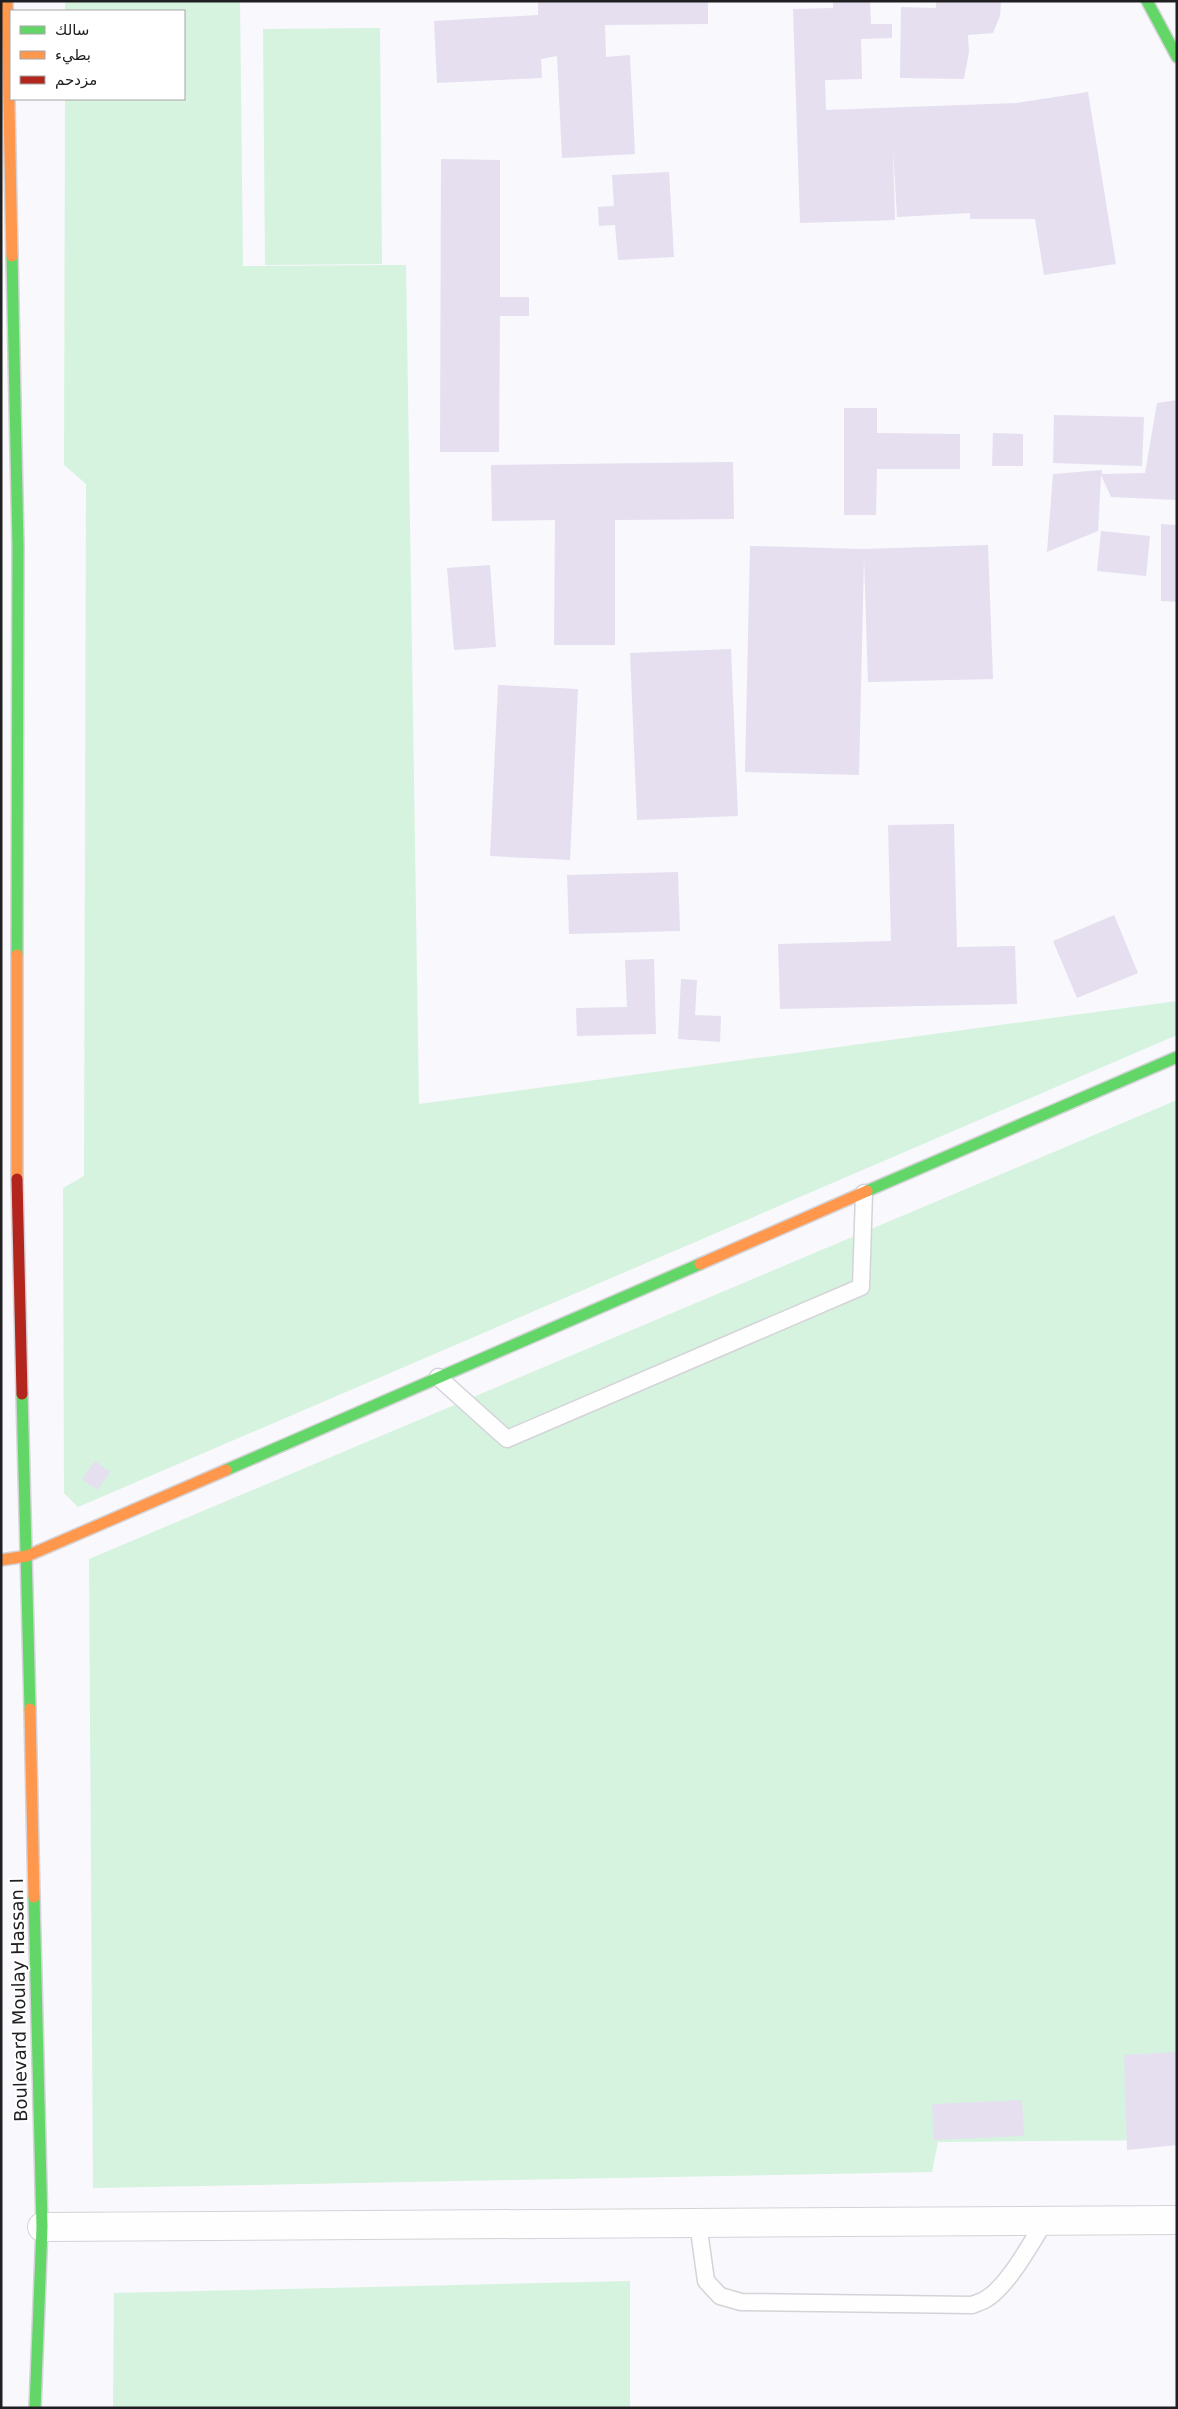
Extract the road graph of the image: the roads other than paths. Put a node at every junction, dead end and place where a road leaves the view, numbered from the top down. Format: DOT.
graph roads {
  1 [pos="7,1"];
  2 [pos="1148,1"];
  3 [pos="1177,56"];
  4 [pos="10,546"];
  5 [pos="1177,1057"];
  6 [pos="9,1136"];
  7 [pos="864,1192"];
  8 [pos="438,1377"];
  9 [pos="27,1556"];
  10 [pos="1,1560"];
  11 [pos="1177,2220"];
  12 [pos="1045,2221"];
  13 [pos="698,2223"];
  14 [pos="42,2228"];
  15 [pos="35,2408"];
  1 -- 4 [label="street, Boulevard Moulay Hassan I"];
  2 -- 3 [label="street"];
  4 -- 6 [label="street, Boulevard Moulay Hassan I"];
  5 -- 7 [label="street"];
  6 -- 9 [label="street, Boulevard Moulay Hassan I"];
  7 -- 8 [label="street"];
  7 -- 8 [label="lane"];
  8 -- 9 [label="street"];
  9 -- 10 [label="street"];
  9 -- 14 [label="street, Boulevard Moulay Hassan I"];
  11 -- 12 [label="street"];
  12 -- 13 [label="street"];
  12 -- 13 [label="lane"];
  13 -- 14 [label="street"];
  14 -- 15 [label="street, Boulevard Moulay Hassan I"];
}
